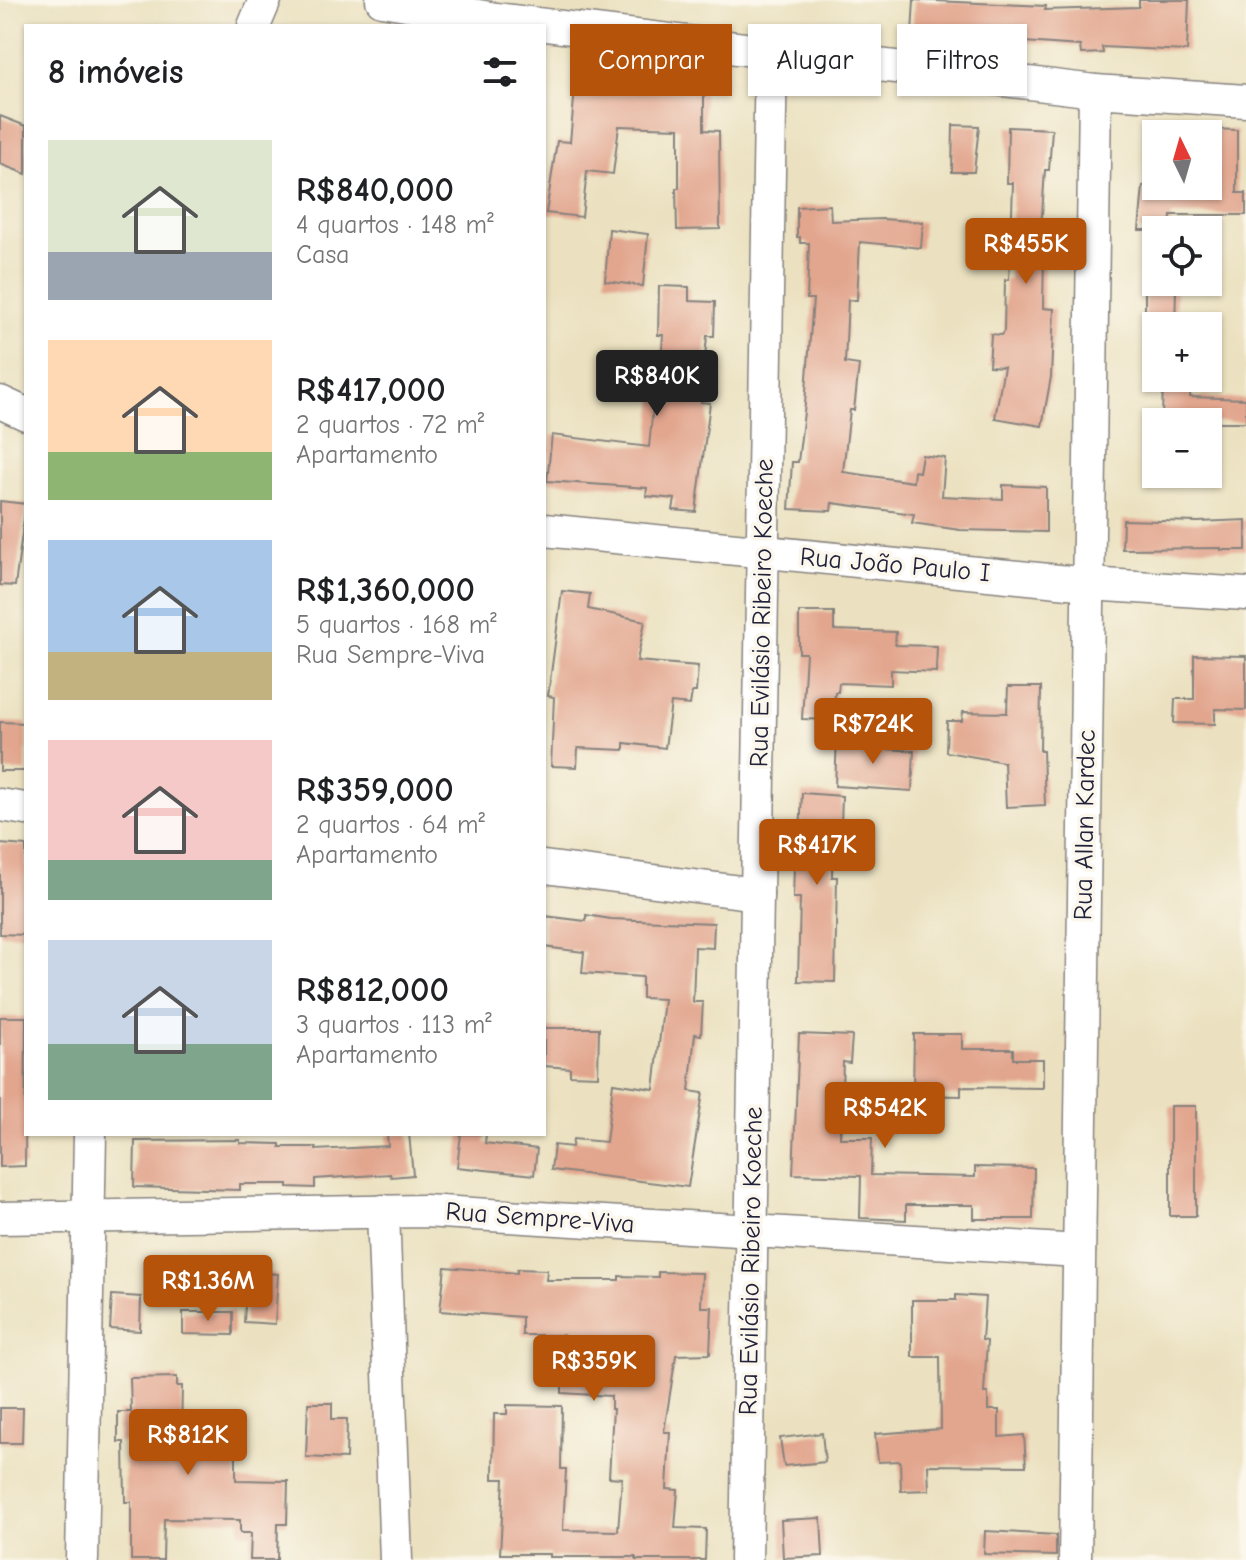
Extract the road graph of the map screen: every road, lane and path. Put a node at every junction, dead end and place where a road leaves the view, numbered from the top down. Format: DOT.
graph roads {
  1 [pos="265,0"];
  2 [pos="382,0"];
  3 [pos="496,22"];
  4 [pos="255,24"];
  5 [pos="546,27"];
  6 [pos="748,49"];
  7 [pos="881,65"];
  8 [pos="1095,91"];
  9 [pos="770,96"];
  10 [pos="1246,101"];
  11 [pos="0,402"];
  12 [pos="24,413"];
  13 [pos="546,530"];
  14 [pos="763,553"];
  15 [pos="1089,584"];
  16 [pos="1246,594"];
  17 [pos="0,805"];
  18 [pos="24,809"];
  19 [pos="546,867"];
  20 [pos="757,894"];
  21 [pos="90,1136"];
  22 [pos="383,1211"];
  23 [pos="89,1216"];
  24 [pos="0,1218"];
  25 [pos="751,1231"];
  26 [pos="1079,1251"];
  27 [pos="82,1560"];
  28 [pos="396,1560"];
  29 [pos="746,1560"];
  30 [pos="1075,1560"];
  1 -- 4 [label="street"];
  2 -- 3 [label="street"];
  5 -- 6 [label="street"];
  7 -- 8 [label="street"];
  8 -- 10 [label="street"];
  8 -- 15 [label="street, Rua Allan Kardec"];
  9 -- 14 [label="street, Rua Evilásio Ribeiro Koeche"];
  11 -- 12 [label="street"];
  13 -- 14 [label="street, Rua João Paulo I"];
  14 -- 15 [label="street, Rua João Paulo I"];
  14 -- 20 [label="street, Rua Evilásio Ribeiro Koeche"];
  15 -- 16 [label="street, Rua João Paulo I"];
  15 -- 26 [label="street, Rua Allan Kardec"];
  17 -- 18 [label="street"];
  19 -- 20 [label="street"];
  20 -- 25 [label="street, Rua Evilásio Ribeiro Koeche"];
  21 -- 23 [label="street"];
  22 -- 23 [label="street, Rua Sempre-Viva"];
  22 -- 25 [label="street, Rua Sempre-Viva"];
  22 -- 28 [label="street"];
  23 -- 24 [label="street, Rua Sempre-Viva"];
  23 -- 27 [label="street"];
  25 -- 26 [label="street, Rua Sempre-Viva"];
  25 -- 29 [label="street, Rua Evilásio Ribeiro Koeche"];
  26 -- 30 [label="street, Rua Allan Kardec"];
}
